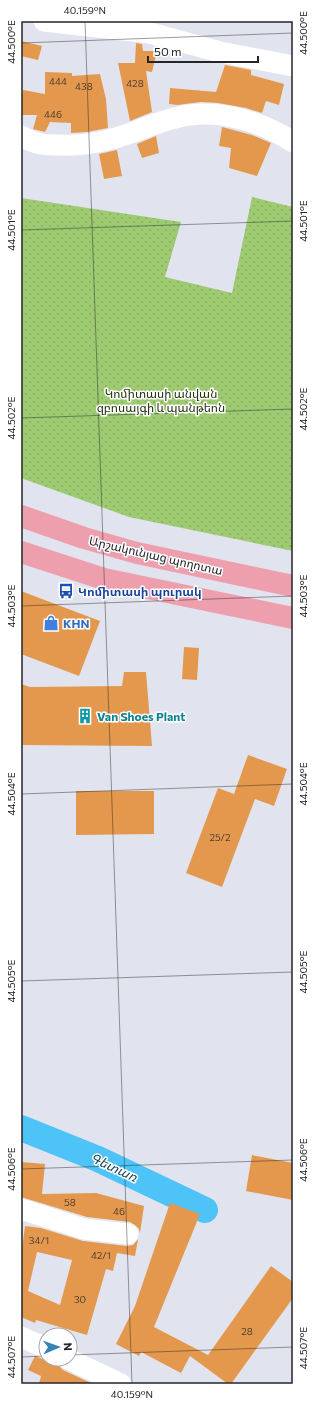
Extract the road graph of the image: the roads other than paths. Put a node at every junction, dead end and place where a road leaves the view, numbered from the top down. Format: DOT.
graph roads {
  1 [pos="44,21"];
  2 [pos="293,66"];
  3 [pos="21,136"];
  4 [pos="293,142"];
  5 [pos="21,516"];
  6 [pos="21,552"];
  7 [pos="293,586"];
  8 [pos="293,618"];
  9 [pos="21,1209"];
  10 [pos="128,1234"];
  11 [pos="21,1337"];
  12 [pos="38,1344"];
  13 [pos="78,1364"];
  14 [pos="121,1384"];
  1 -- 2 [label="street"];
  3 -- 4 [label="street"];
  5 -- 7 [label="main road, Արշակունյաց պողոտա"];
  6 -- 8 [label="main road"];
  9 -- 10 [label="street"];
  11 -- 12 [label="street"];
  13 -- 14 [label="street"];
}
